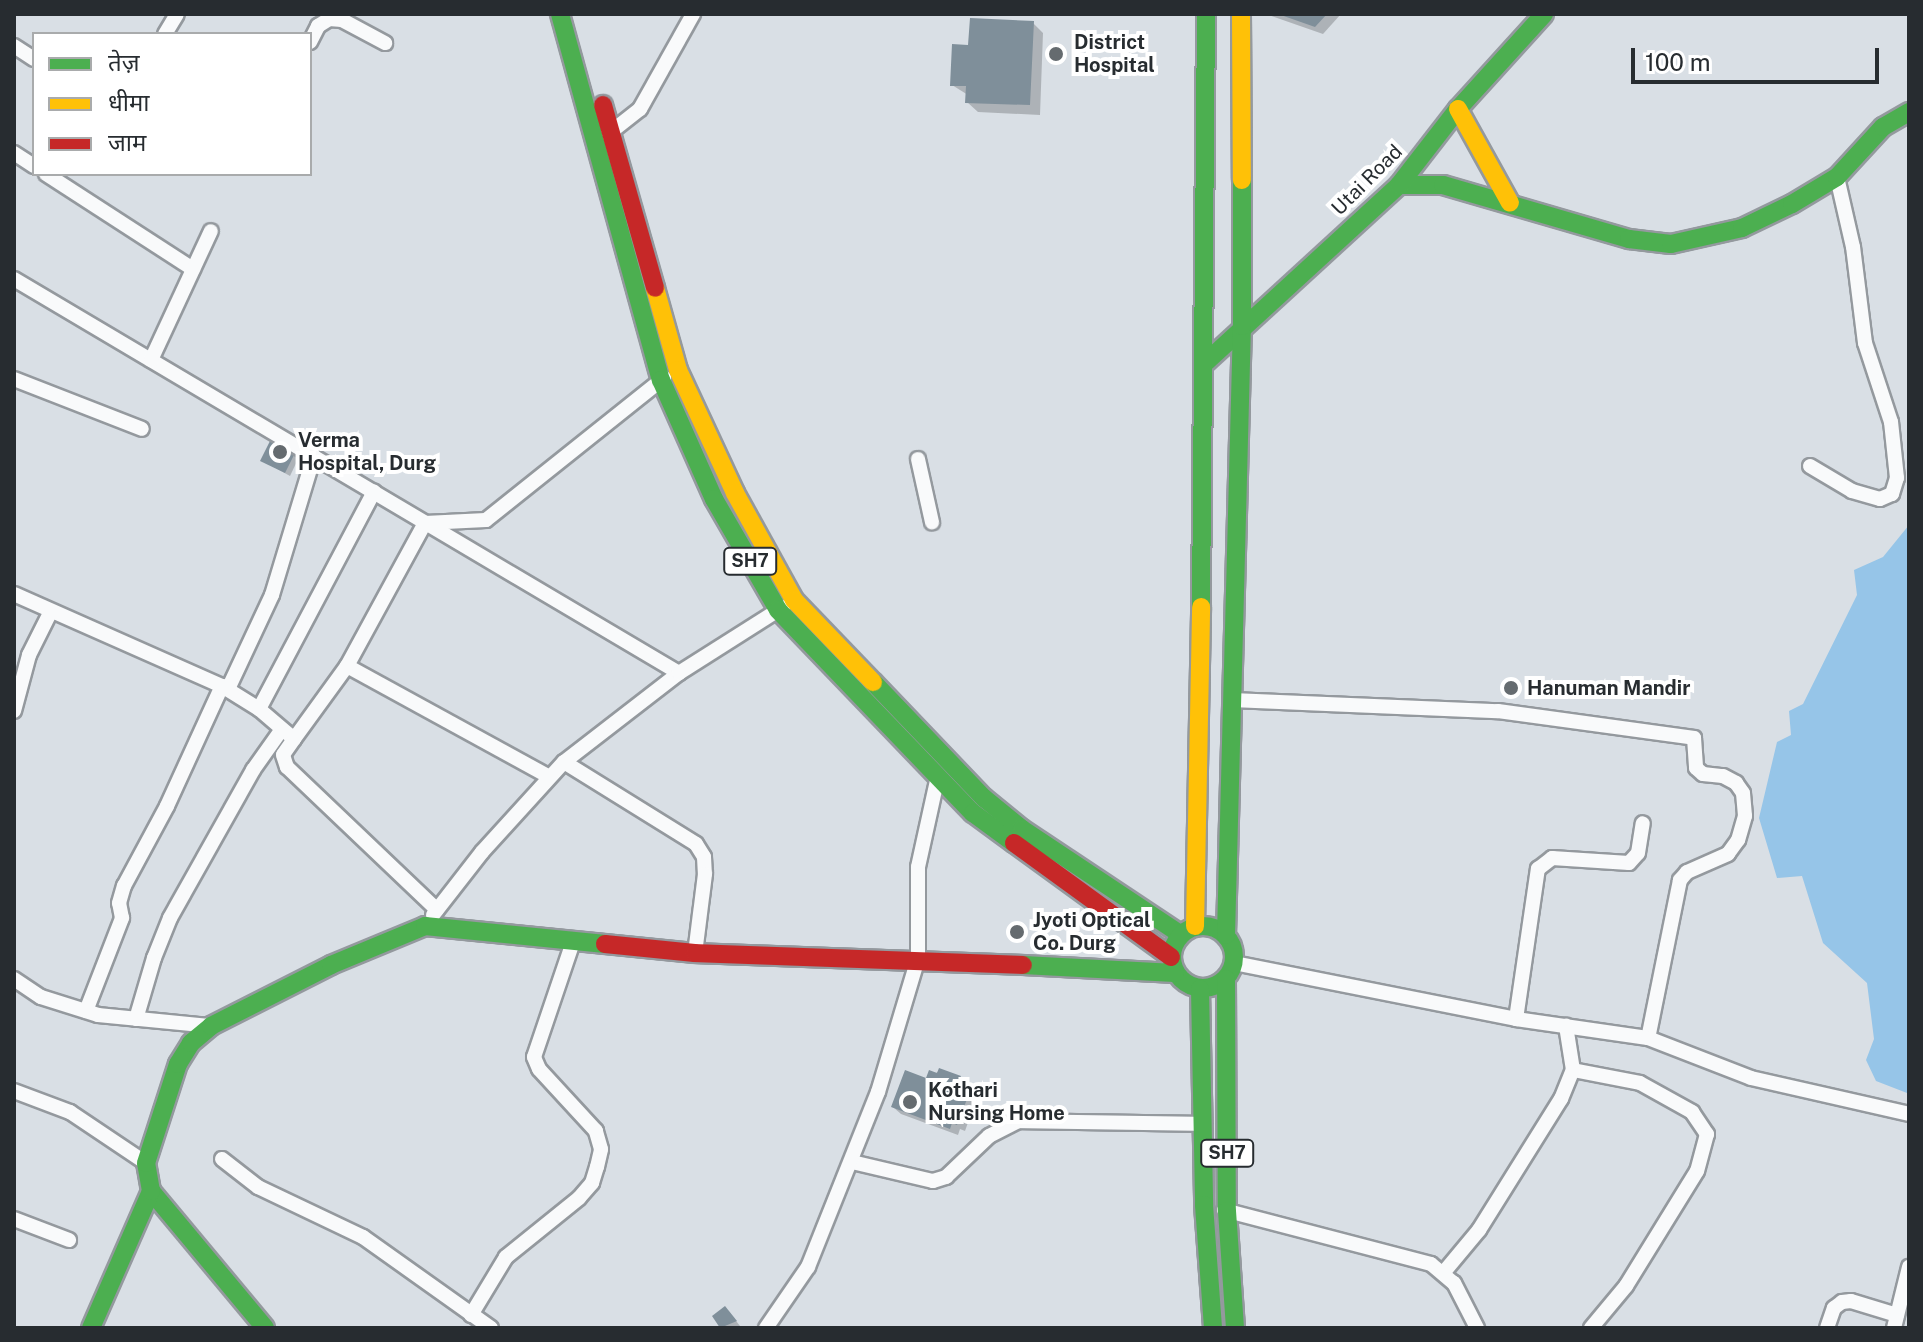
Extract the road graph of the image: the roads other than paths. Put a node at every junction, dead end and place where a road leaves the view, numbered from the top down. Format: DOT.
graph roads {
  1 [pos="177,14"];
  2 [pos="560,14"];
  3 [pos="576,14"];
  4 [pos="693,14"];
  5 [pos="1206,14"];
  6 [pos="1241,14"];
  7 [pos="1544,14"];
  8 [pos="166,32"];
  9 [pos="312,38"];
  10 [pos="385,43"];
  11 [pos="14,46"];
  12 [pos="32,58"];
  13 [pos="1458,109"];
  14 [pos="1909,112"];
  15 [pos="603,136"];
  16 [pos="14,153"];
  17 [pos="32,165"];
  18 [pos="49,176"];
  19 [pos="1837,177"];
  20 [pos="1399,185"];
  21 [pos="1510,203"];
  22 [pos="211,231"];
  23 [pos="193,269"];
  24 [pos="14,279"];
  25 [pos="1242,326"];
  26 [pos="151,360"];
  27 [pos="1205,363"];
  28 [pos="678,370"];
  29 [pos="14,379"];
  30 [pos="661,380"];
  31 [pos="142,429"];
  32 [pos="314,456"];
  33 [pos="918,459"];
  34 [pos="1810,466"];
  35 [pos="374,492"];
  36 [pos="932,522"];
  37 [pos="425,523"];
  38 [pos="14,594"];
  39 [pos="786,605"];
  40 [pos="51,611"];
  41 [pos="347,666"];
  42 [pos="679,673"];
  43 [pos="225,688"];
  44 [pos="1232,700"];
  45 [pos="259,709"];
  46 [pos="14,711"];
  47 [pos="282,729"];
  48 [pos="294,739"];
  49 [pos="564,762"];
  50 [pos="548,776"];
  51 [pos="938,776"];
  52 [pos="1643,823"];
  53 [pos="437,910"];
  54 [pos="425,926"];
  55 [pos="1188,930"];
  56 [pos="1226,935"];
  57 [pos="573,942"];
  58 [pos="695,953"];
  59 [pos="918,959"];
  60 [pos="1173,965"];
  61 [pos="1230,971"];
  62 [pos="14,979"];
  63 [pos="1200,989"];
  64 [pos="86,1011"];
  65 [pos="136,1019"];
  66 [pos="1516,1019"];
  67 [pos="211,1026"];
  68 [pos="1566,1026"];
  69 [pos="1648,1038"];
  70 [pos="1573,1070"];
  71 [pos="14,1091"];
  72 [pos="1909,1114"];
  73 [pos="1203,1124"];
  74 [pos="222,1159"];
  75 [pos="852,1162"];
  76 [pos="146,1163"];
  77 [pos="151,1191"];
  78 [pos="1204,1205"];
  79 [pos="1227,1211"];
  80 [pos="14,1219"];
  81 [pos="69,1240"];
  82 [pos="1909,1267"];
  83 [pos="1444,1272"];
  84 [pos="471,1315"];
  85 [pos="1895,1322"];
  86 [pos="91,1328"];
  87 [pos="265,1328"];
  88 [pos="491,1328"];
  89 [pos="766,1328"];
  90 [pos="1213,1328"];
  91 [pos="1235,1328"];
  92 [pos="1477,1328"];
  93 [pos="1591,1328"];
  94 [pos="1827,1328"];
  1 -- 8 [label="street"];
  2 -- 15 [label="main road, SH7"];
  3 -- 15 [label="main road, SH7"];
  4 -- 15 [label="street"];
  5 -- 27 [label="main road"];
  6 -- 25 [label="main road"];
  7 -- 13 [label="main road, Utai Road"];
  9 -- 10 [label="street"];
  11 -- 12 [label="street"];
  13 -- 20 [label="main road, Utai Road"];
  13 -- 21 [label="main road"];
  14 -- 19 [label="main road"];
  15 -- 28 [label="main road, SH7"];
  15 -- 30 [label="main road, SH7"];
  16 -- 17 [label="street"];
  18 -- 23 [label="street"];
  19 -- 21 [label="main road"];
  19 -- 34 [label="street"];
  20 -- 21 [label="main road"];
  20 -- 25 [label="main road, Utai Road"];
  22 -- 23 [label="street"];
  23 -- 26 [label="street"];
  24 -- 26 [label="street"];
  25 -- 27 [label="main road, Utai Road"];
  25 -- 44 [label="main road"];
  26 -- 32 [label="street"];
  27 -- 55 [label="main road"];
  28 -- 30 [label="street"];
  28 -- 39 [label="main road, SH7"];
  29 -- 31 [label="street"];
  30 -- 37 [label="street"];
  30 -- 39 [label="main road, SH7"];
  32 -- 35 [label="street"];
  32 -- 43 [label="street"];
  33 -- 36 [label="street"];
  35 -- 37 [label="street"];
  35 -- 45 [label="street"];
  37 -- 41 [label="street"];
  37 -- 42 [label="street"];
  38 -- 40 [label="street"];
  39 -- 42 [label="street"];
  39 -- 51 [label="main road, SH7"];
  39 -- 55 [label="main road, SH7"];
  40 -- 43 [label="street"];
  40 -- 46 [label="street"];
  41 -- 48 [label="street"];
  41 -- 50 [label="street"];
  42 -- 49 [label="street"];
  43 -- 45 [label="street"];
  43 -- 64 [label="street"];
  44 -- 56 [label="main road"];
  44 -- 69 [label="street"];
  45 -- 47 [label="street"];
  47 -- 48 [label="street"];
  47 -- 65 [label="street"];
  48 -- 53 [label="street"];
  49 -- 50 [label="street"];
  49 -- 58 [label="street"];
  50 -- 53 [label="street"];
  51 -- 59 [label="street"];
  51 -- 60 [label="main road, SH7"];
  52 -- 66 [label="street"];
  53 -- 54 [label="street"];
  54 -- 57 [label="main road"];
  54 -- 67 [label="main road"];
  55 -- 56 [label="main road, SH7"];
  55 -- 60 [label="main road"];
  56 -- 61 [label="main road, SH7"];
  57 -- 58 [label="main road"];
  57 -- 84 [label="street"];
  58 -- 59 [label="main road"];
  59 -- 60 [label="main road"];
  59 -- 75 [label="street"];
  60 -- 63 [label="main road, SH7"];
  61 -- 63 [label="main road"];
  61 -- 66 [label="street"];
  61 -- 79 [label="main road, SH7"];
  62 -- 64 [label="street"];
  63 -- 73 [label="main road, SH7"];
  64 -- 65 [label="street"];
  65 -- 67 [label="street"];
  66 -- 68 [label="street"];
  67 -- 76 [label="main road"];
  68 -- 69 [label="street"];
  68 -- 70 [label="street"];
  69 -- 72 [label="street"];
  70 -- 83 [label="street"];
  70 -- 93 [label="street"];
  71 -- 76 [label="street"];
  73 -- 75 [label="street"];
  73 -- 78 [label="main road, SH7"];
  74 -- 84 [label="street"];
  75 -- 89 [label="street"];
  76 -- 77 [label="main road"];
  77 -- 86 [label="main road"];
  77 -- 87 [label="main road"];
  78 -- 79 [label="street"];
  78 -- 90 [label="main road, SH7"];
  79 -- 83 [label="street"];
  79 -- 91 [label="main road, SH7"];
  80 -- 81 [label="street"];
  82 -- 85 [label="street"];
  83 -- 92 [label="street"];
  84 -- 88 [label="street"];
  85 -- 94 [label="street"];
}
